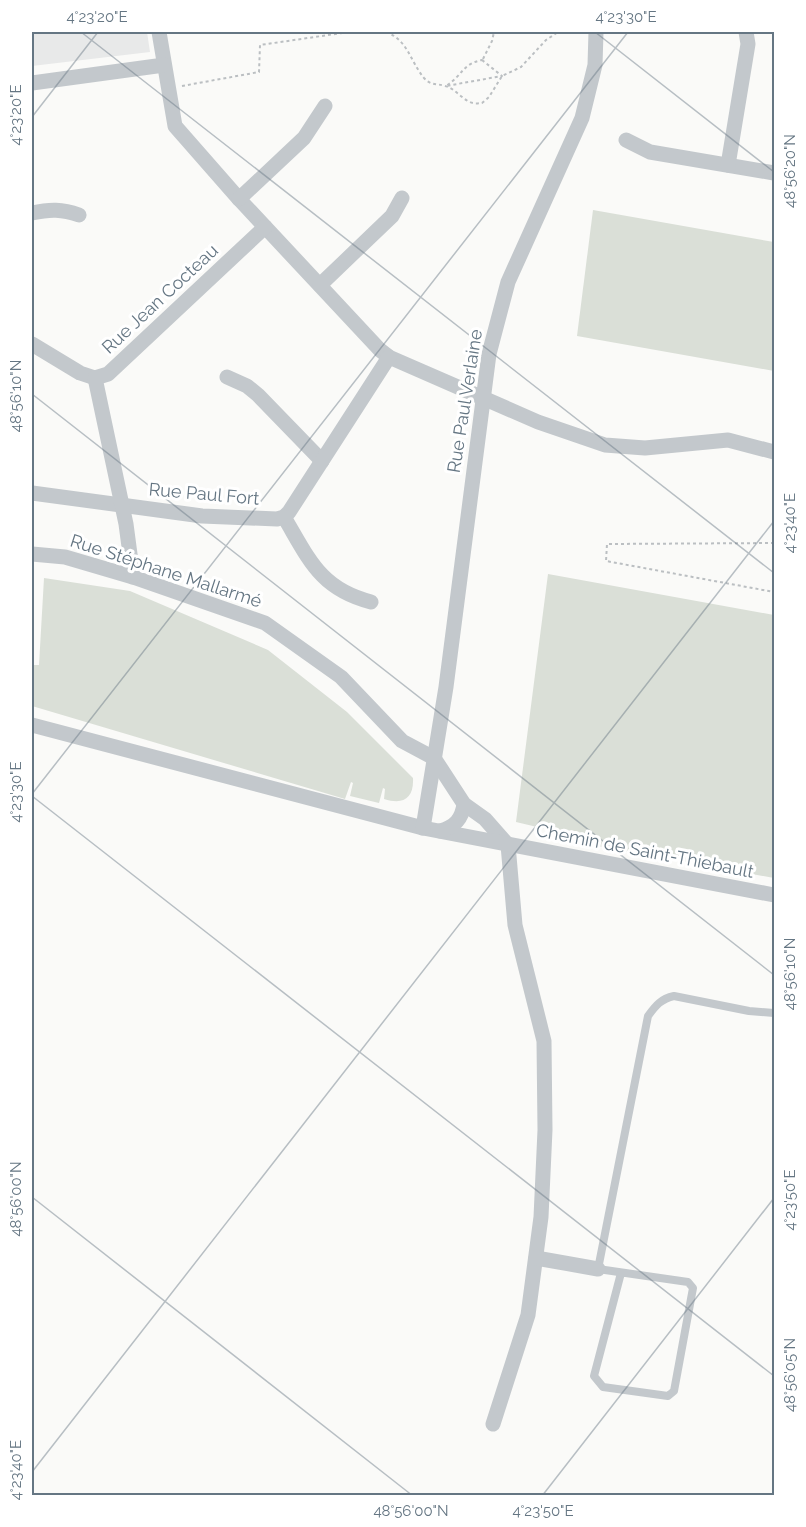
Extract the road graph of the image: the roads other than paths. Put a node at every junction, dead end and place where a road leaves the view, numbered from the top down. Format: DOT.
graph roads {
  1 [pos="159,32"];
  2 [pos="596,32"];
  3 [pos="746,32"];
  4 [pos="164,65"];
  5 [pos="32,83"];
  6 [pos="325,106"];
  7 [pos="626,140"];
  8 [pos="728,165"];
  9 [pos="774,173"];
  10 [pos="402,198"];
  11 [pos="239,199"];
  12 [pos="32,213"];
  13 [pos="79,215"];
  14 [pos="266,227"];
  15 [pos="320,285"];
  16 [pos="32,344"];
  17 [pos="389,357"];
  18 [pos="227,377"];
  19 [pos="95,378"];
  20 [pos="483,398"];
  21 [pos="774,452"];
  22 [pos="322,461"];
  23 [pos="32,493"];
  24 [pos="121,505"];
  25 [pos="284,517"];
  26 [pos="32,554"];
  27 [pos="133,577"];
  28 [pos="371,602"];
  29 [pos="32,725"];
  30 [pos="434,758"];
  31 [pos="464,804"];
  32 [pos="423,828"];
  33 [pos="440,831"];
  34 [pos="508,845"];
  35 [pos="774,895"];
  36 [pos="774,1013"];
  37 [pos="536,1258"];
  38 [pos="598,1269"];
  39 [pos="621,1273"];
  40 [pos="493,1424"];
  1 -- 4 [label="street"];
  2 -- 20 [label="street, Rue Paul Verlaine"];
  3 -- 8 [label="street"];
  4 -- 5 [label="street"];
  4 -- 11 [label="street"];
  6 -- 11 [label="street"];
  7 -- 8 [label="street"];
  8 -- 9 [label="street"];
  10 -- 15 [label="street"];
  11 -- 14 [label="street"];
  12 -- 13 [label="street"];
  14 -- 15 [label="street"];
  14 -- 19 [label="street, Rue Jean Cocteau"];
  15 -- 17 [label="street"];
  16 -- 19 [label="street"];
  17 -- 20 [label="street"];
  17 -- 22 [label="street, Rue Paul Fort"];
  18 -- 22 [label="street"];
  19 -- 24 [label="street, Rue Jean Cocteau"];
  20 -- 21 [label="street"];
  20 -- 30 [label="street, Rue Paul Verlaine"];
  22 -- 25 [label="street, Rue Paul Fort"];
  23 -- 24 [label="street, Rue Paul Fort"];
  24 -- 25 [label="street, Rue Paul Fort"];
  24 -- 27 [label="street, Rue Jean Cocteau"];
  25 -- 28 [label="street, Rue Paul Fort"];
  26 -- 27 [label="street, Rue Stéphane Mallarmé"];
  27 -- 30 [label="street, Rue Stéphane Mallarmé"];
  29 -- 32 [label="street, Chemin de Saint-Thiebault"];
  30 -- 31 [label="street, Rue Stéphane Mallarmé"];
  30 -- 32 [label="street, Rue Paul Verlaine"];
  31 -- 33 [label="street"];
  31 -- 34 [label="street, Rue Stéphane Mallarmé"];
  32 -- 33 [label="street, Chemin de Saint-Thiebault"];
  33 -- 34 [label="street, Chemin de Saint-Thiebault"];
  34 -- 35 [label="street, Chemin de Saint-Thiebault"];
  34 -- 37 [label="street"];
  36 -- 38 [label="lane"];
  37 -- 38 [label="street"];
  37 -- 40 [label="street"];
  38 -- 39 [label="lane"];
  39 -- 39 [label="lane"];
}
